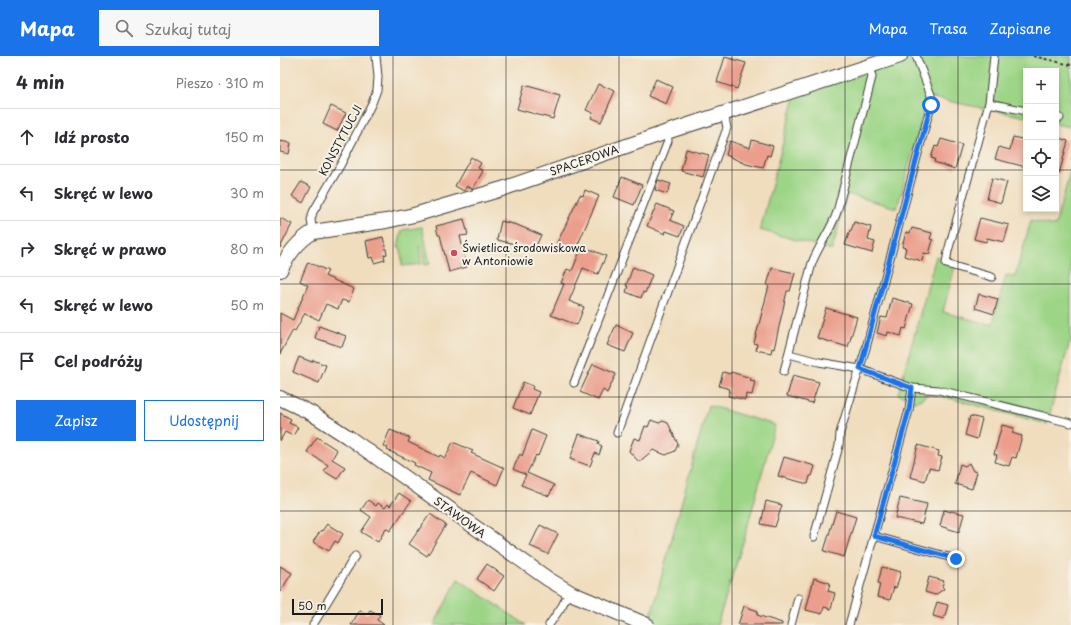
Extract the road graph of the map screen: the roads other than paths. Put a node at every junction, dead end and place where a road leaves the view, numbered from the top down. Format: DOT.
graph roads {
  1 [pos="376,56"];
  2 [pos="900,56"];
  3 [pos="916,56"];
  4 [pos="994,56"];
  5 [pos="869,66"];
  6 [pos="989,103"];
  7 [pos="1023,110"];
  8 [pos="724,113"];
  9 [pos="667,132"];
  10 [pos="313,232"];
  11 [pos="280,270"];
  12 [pos="992,276"];
  13 [pos="789,354"];
  14 [pos="860,369"];
  15 [pos="784,371"];
  16 [pos="574,383"];
  17 [pos="912,388"];
  18 [pos="280,398"];
  19 [pos="1071,423"];
  20 [pos="617,433"];
  21 [pos="874,536"];
  22 [pos="814,537"];
  23 [pos="355,556"];
  24 [pos="956,559"];
  25 [pos="569,592"];
  26 [pos="798,598"];
  27 [pos="313,625"];
  28 [pos="549,625"];
  29 [pos="647,625"];
  30 [pos="791,625"];
  31 [pos="848,625"];
  1 -- 10 [label="lane, KONSTYTUCJI"];
  2 -- 5 [label="street, SPACEROWA"];
  3 -- 14 [label="lane"];
  4 -- 6 [label="lane"];
  5 -- 8 [label="street, SPACEROWA"];
  5 -- 13 [label="lane"];
  6 -- 7 [label="lane"];
  6 -- 12 [label="lane"];
  8 -- 9 [label="street, SPACEROWA"];
  8 -- 20 [label="lane"];
  9 -- 10 [label="street, SPACEROWA"];
  9 -- 16 [label="lane"];
  10 -- 11 [label="street, SPACEROWA"];
  13 -- 14 [label="lane"];
  13 -- 15 [label="lane"];
  14 -- 17 [label="lane"];
  14 -- 22 [label="lane"];
  17 -- 19 [label="lane"];
  17 -- 21 [label="lane"];
  18 -- 25 [label="street, STAWOWA"];
  21 -- 24 [label="lane"];
  21 -- 31 [label="lane"];
  23 -- 27 [label="lane"];
  25 -- 28 [label="lane"];
  25 -- 29 [label="street, STAWOWA"];
  26 -- 30 [label="lane"];
}
